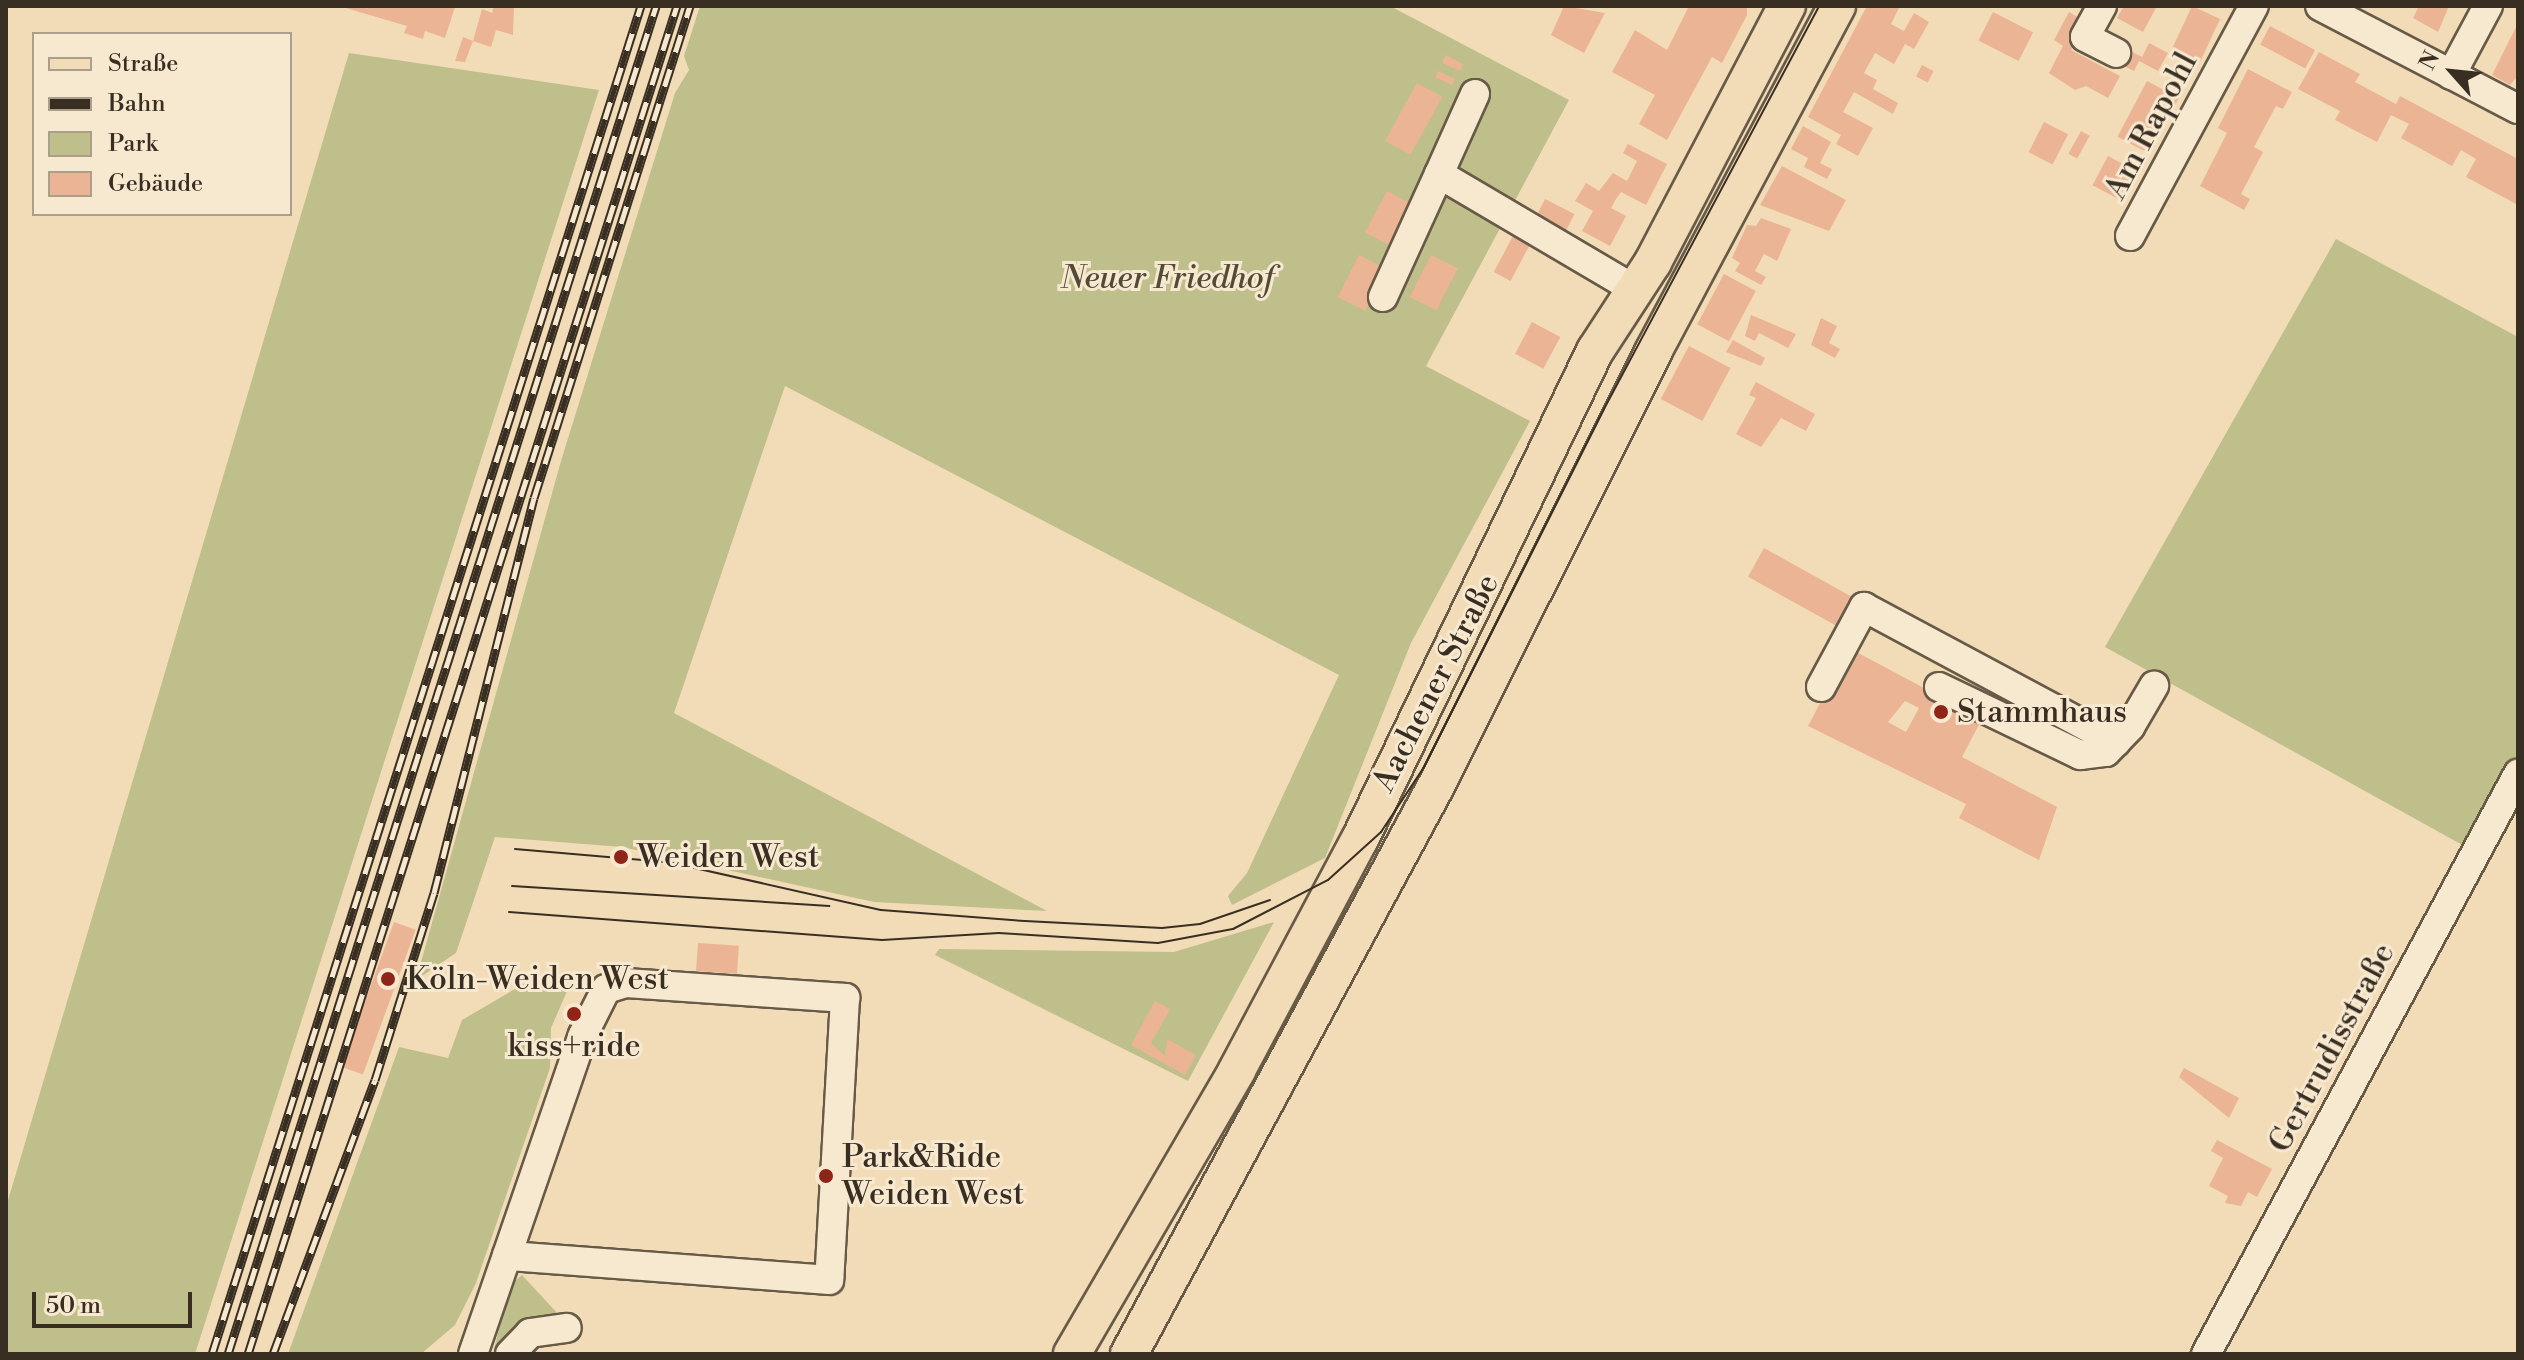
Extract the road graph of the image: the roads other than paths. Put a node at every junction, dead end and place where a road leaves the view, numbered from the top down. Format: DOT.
graph roads {
  1 [pos="1787,6"];
  2 [pos="1837,6"];
  3 [pos="2102,6"];
  4 [pos="2254,6"];
  5 [pos="2320,6"];
  6 [pos="2488,6"];
  7 [pos="2116,53"];
  8 [pos="2451,75"];
  9 [pos="1475,94"];
  10 [pos="2518,109"];
  11 [pos="1439,174"];
  12 [pos="2130,236"];
  13 [pos="1634,289"];
  14 [pos="1383,297"];
  15 [pos="1607,329"];
  16 [pos="1630,402"];
  17 [pos="2154,686"];
  18 [pos="1821,687"];
  19 [pos="1939,687"];
  20 [pos="2116,742"];
  21 [pos="2518,774"];
  22 [pos="507,1256"];
  23 [pos="567,1328"];
  24 [pos="473,1354"];
  25 [pos="510,1354"];
  26 [pos="1072,1354"];
  27 [pos="1129,1354"];
  28 [pos="2206,1354"];
  1 -- 13 [label="main road, Aachener Straße"];
  2 -- 16 [label="main road, Aachener Straße"];
  3 -- 7 [label="street"];
  4 -- 12 [label="street, Am Rapohl"];
  5 -- 8 [label="street"];
  6 -- 8 [label="street"];
  8 -- 10 [label="street"];
  9 -- 11 [label="street"];
  11 -- 13 [label="street"];
  11 -- 14 [label="street"];
  13 -- 15 [label="main road, Aachener Straße"];
  15 -- 16 [label="main road"];
  15 -- 26 [label="main road, Aachener Straße"];
  16 -- 27 [label="main road, Aachener Straße"];
  17 -- 20 [label="street"];
  18 -- 20 [label="street"];
  19 -- 20 [label="street"];
  21 -- 28 [label="street, Gertrudisstraße"];
  22 -- 22 [label="street"];
  22 -- 24 [label="street"];
  23 -- 25 [label="street"];
}
